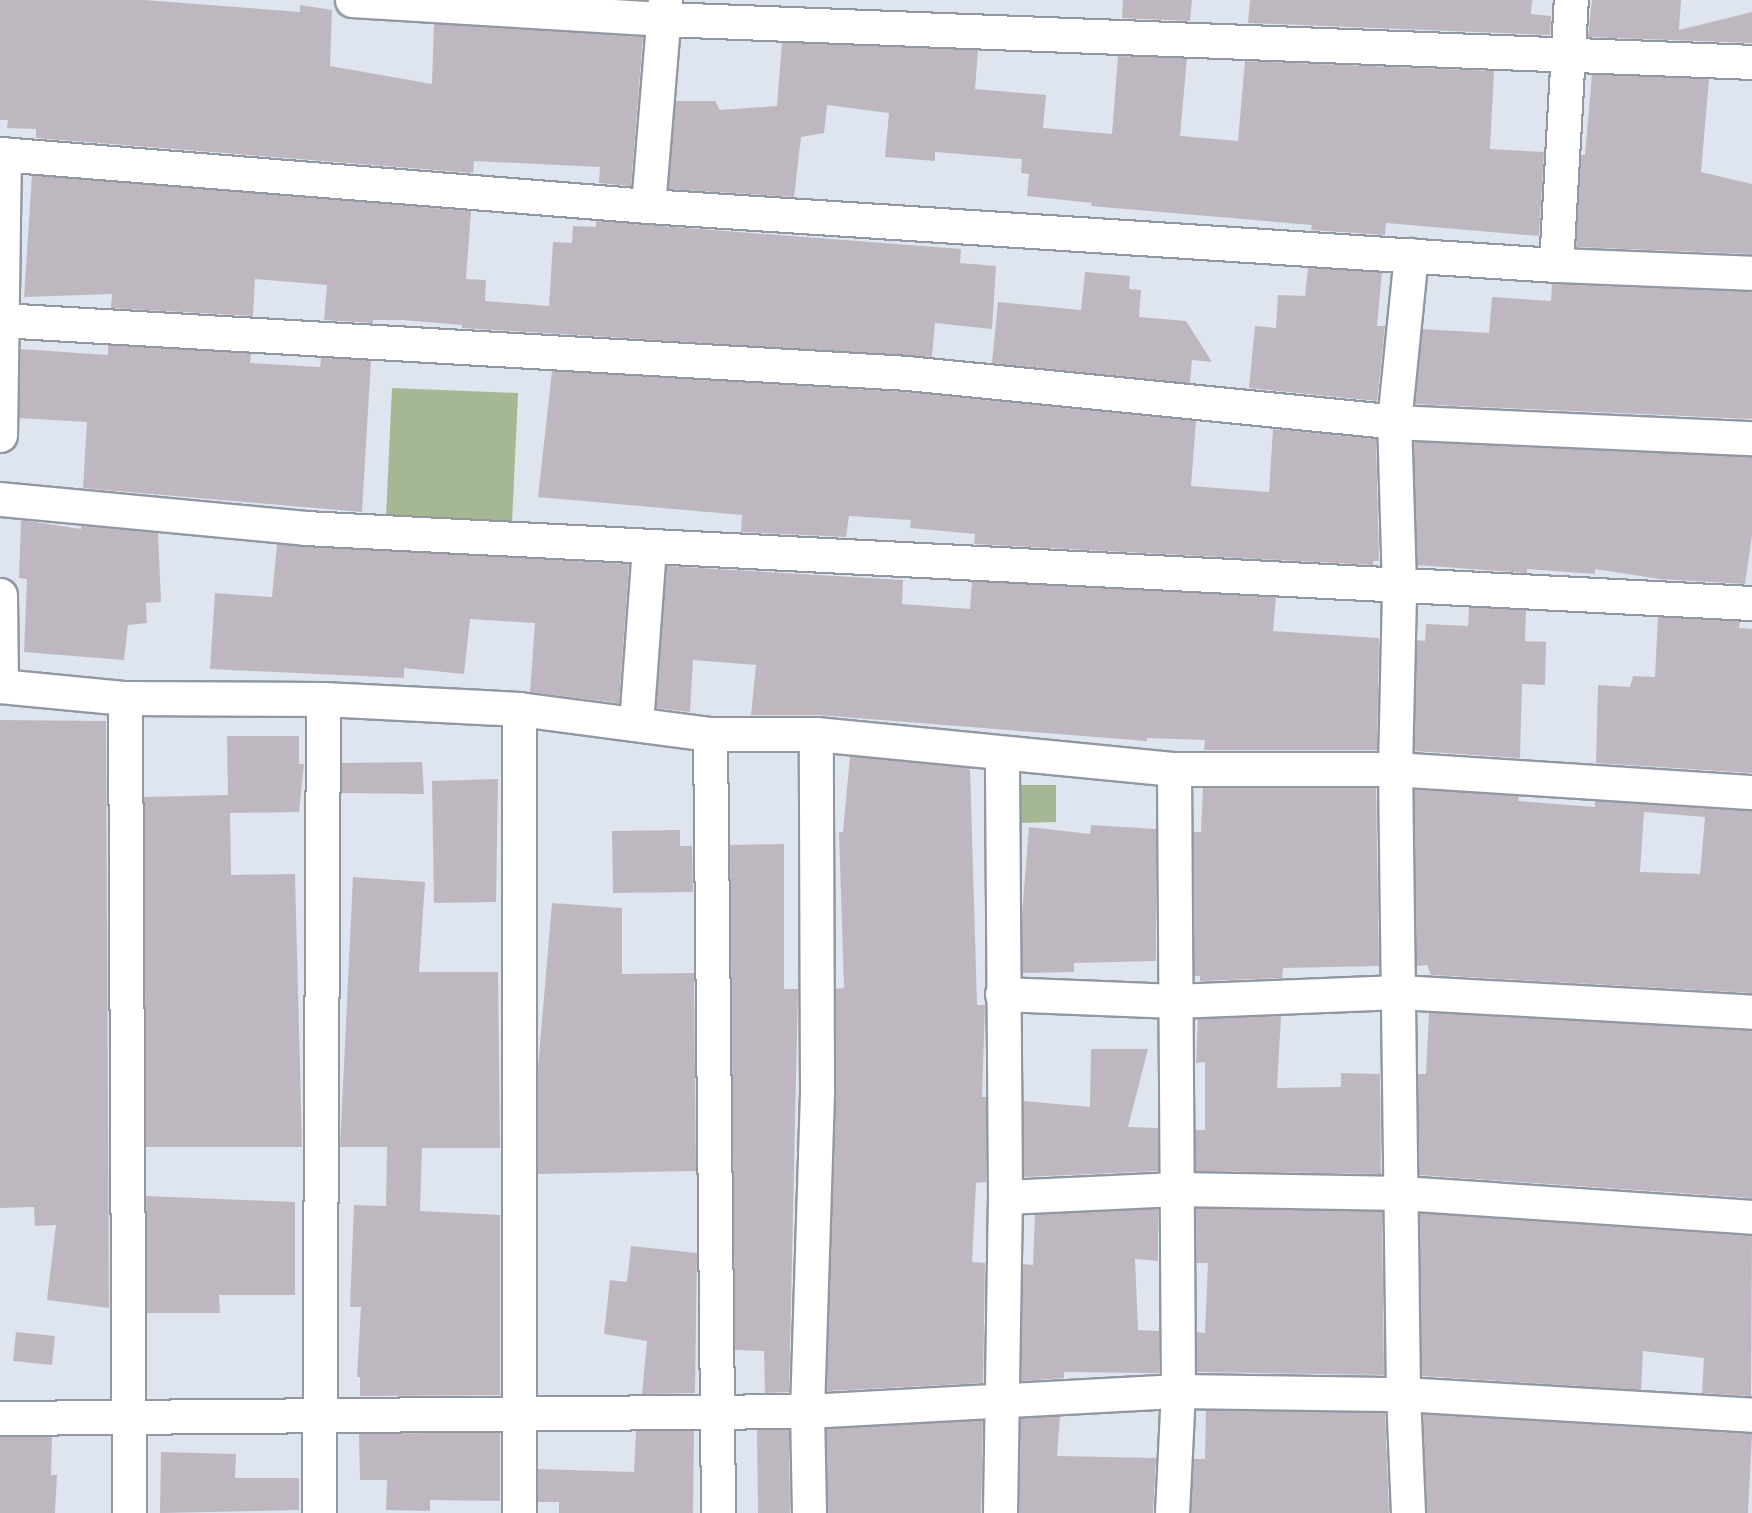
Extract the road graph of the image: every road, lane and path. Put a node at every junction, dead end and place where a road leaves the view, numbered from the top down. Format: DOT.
graph roads {
  1 [pos="352,0"];
  2 [pos="1571,0"];
  3 [pos="664,9"];
  4 [pos="1568,55"];
  5 [pos="1752,62"];
  6 [pos="2,154"];
  7 [pos="648,206"];
  8 [pos="1411,255"];
  9 [pos="1556,266"];
  10 [pos="1752,273"];
  11 [pos="1,320"];
  12 [pos="1394,422"];
  13 [pos="0,435"];
  14 [pos="1752,438"];
  15 [pos="0,499"];
  16 [pos="649,546"];
  17 [pos="1399,586"];
  18 [pos="0,595"];
  19 [pos="1752,603"];
  20 [pos="1,686"];
  21 [pos="125,698"];
  22 [pos="323,699"];
  23 [pos="519,709"];
  24 [pos="636,724"];
  25 [pos="710,734"];
  26 [pos="816,734"];
  27 [pos="1002,753"];
  28 [pos="1174,769"];
  29 [pos="1395,769"];
  30 [pos="1752,792"];
  31 [pos="1399,992"];
  32 [pos="1002,993"];
  33 [pos="1175,1001"];
  34 [pos="1752,1012"];
  35 [pos="1177,1189"];
  36 [pos="1402,1192"];
  37 [pos="1005,1197"];
  38 [pos="1752,1217"];
  39 [pos="1178,1391"];
  40 [pos="1403,1394"];
  41 [pos="1000,1401"];
  42 [pos="719,1410"];
  43 [pos="807,1411"];
  44 [pos="518,1414"];
  45 [pos="318,1415"];
  46 [pos="1752,1415"];
  47 [pos="127,1417"];
  48 [pos="0,1418"];
  49 [pos="129,1513"];
  50 [pos="319,1513"];
  51 [pos="519,1513"];
  52 [pos="718,1513"];
  53 [pos="809,1513"];
  54 [pos="1000,1513"];
  55 [pos="1172,1513"];
  56 [pos="1408,1513"];
  1 -- 3 [label="street"];
  2 -- 4 [label="street"];
  3 -- 4 [label="street"];
  3 -- 7 [label="street"];
  4 -- 5 [label="street"];
  4 -- 9 [label="street"];
  6 -- 7 [label="street"];
  6 -- 11 [label="street"];
  7 -- 8 [label="street"];
  8 -- 9 [label="street"];
  8 -- 12 [label="street"];
  9 -- 10 [label="street"];
  11 -- 12 [label="street"];
  11 -- 13 [label="street"];
  12 -- 14 [label="street"];
  12 -- 17 [label="street"];
  15 -- 16 [label="street"];
  16 -- 17 [label="street"];
  16 -- 24 [label="street"];
  17 -- 19 [label="street"];
  17 -- 29 [label="street"];
  18 -- 20 [label="street"];
  20 -- 21 [label="street"];
  21 -- 22 [label="street"];
  21 -- 47 [label="street"];
  22 -- 23 [label="street"];
  22 -- 45 [label="street"];
  23 -- 24 [label="street"];
  23 -- 44 [label="street"];
  24 -- 25 [label="street"];
  25 -- 26 [label="street"];
  25 -- 42 [label="street"];
  26 -- 27 [label="street"];
  26 -- 43 [label="street"];
  27 -- 28 [label="street"];
  27 -- 32 [label="street"];
  28 -- 29 [label="street"];
  28 -- 33 [label="street"];
  29 -- 30 [label="street"];
  29 -- 31 [label="street"];
  31 -- 33 [label="street"];
  31 -- 34 [label="street"];
  31 -- 36 [label="street"];
  32 -- 33 [label="street"];
  32 -- 37 [label="street"];
  33 -- 35 [label="street"];
  35 -- 36 [label="street"];
  35 -- 37 [label="street"];
  35 -- 39 [label="street"];
  36 -- 38 [label="street"];
  36 -- 40 [label="street"];
  37 -- 41 [label="street"];
  39 -- 40 [label="street"];
  39 -- 41 [label="street"];
  39 -- 55 [label="street"];
  40 -- 46 [label="street"];
  40 -- 56 [label="street"];
  41 -- 43 [label="street"];
  41 -- 54 [label="street"];
  42 -- 43 [label="street"];
  42 -- 44 [label="street"];
  42 -- 52 [label="street"];
  43 -- 53 [label="street"];
  44 -- 45 [label="street"];
  44 -- 51 [label="street"];
  45 -- 47 [label="street"];
  45 -- 50 [label="street"];
  47 -- 48 [label="street"];
  47 -- 49 [label="street"];
}
